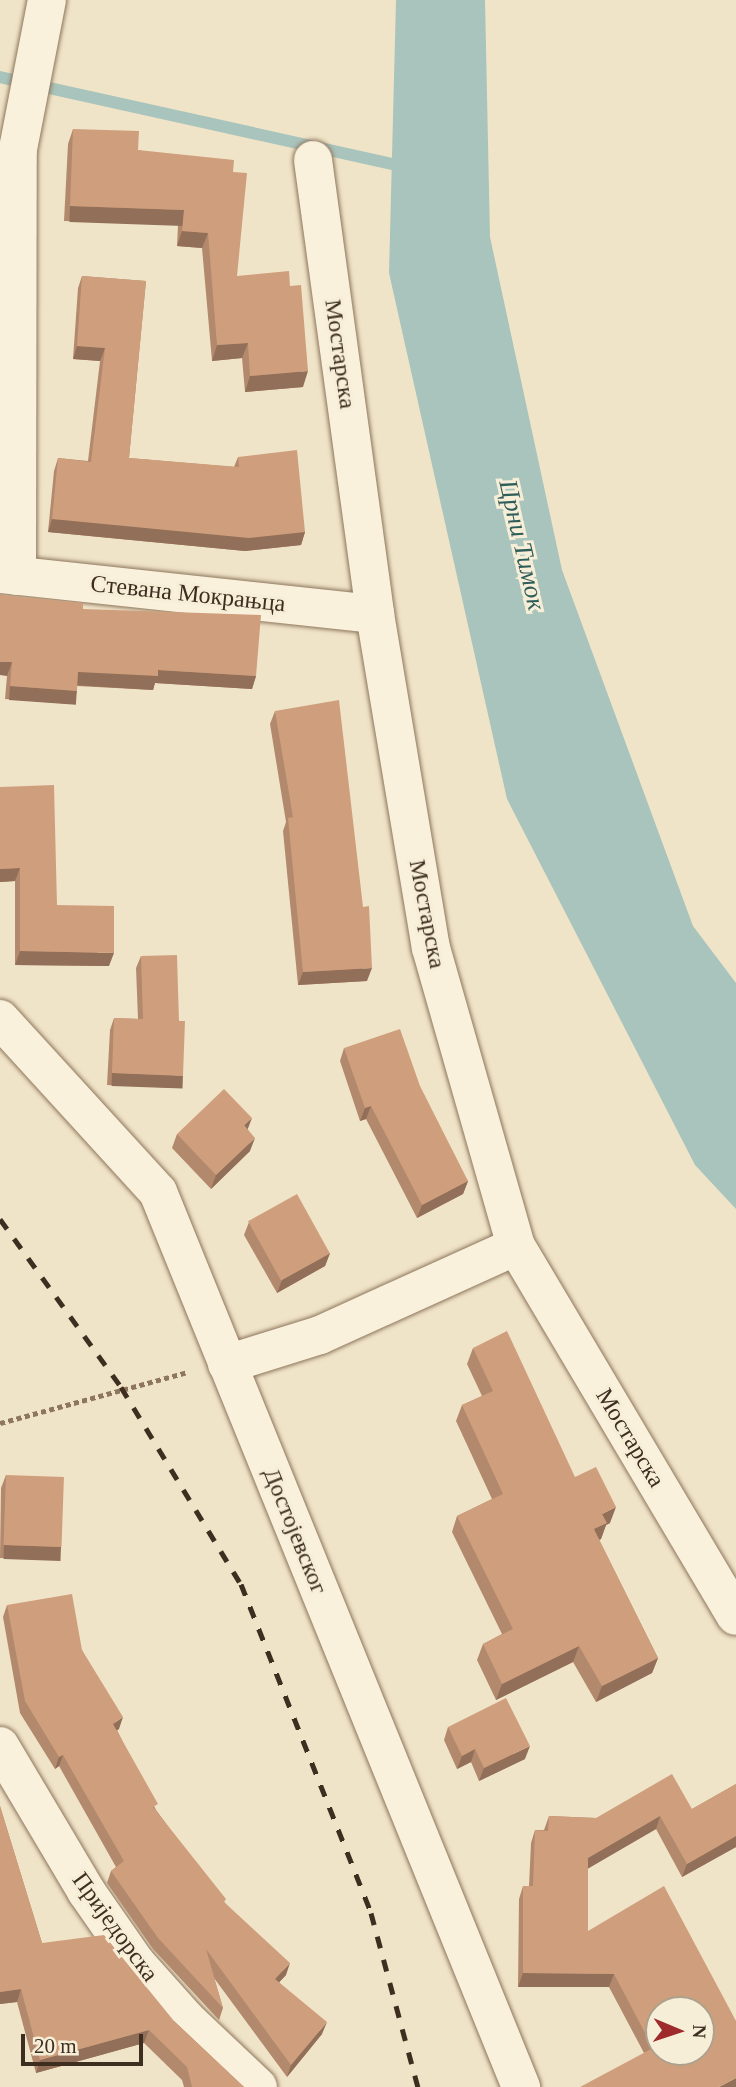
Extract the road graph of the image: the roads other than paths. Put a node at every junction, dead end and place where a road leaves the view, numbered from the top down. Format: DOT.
graph roads {
  1 [pos="47,0"];
  2 [pos="9,148"];
  3 [pos="313,160"];
  4 [pos="8,575"];
  5 [pos="375,614"];
  6 [pos="0,1019"];
  7 [pos="516,1246"];
  8 [pos="228,1364"];
  9 [pos="731,1602"];
  10 [pos="0,1746"];
  11 [pos="258,2087"];
  12 [pos="521,2087"];
  1 -- 2 [label="street"];
  2 -- 4 [label="street"];
  3 -- 5 [label="street, Мостарска"];
  4 -- 5 [label="street, Стевана Мокрањца"];
  5 -- 7 [label="street, Мостарска"];
  6 -- 8 [label="street, Достојевског"];
  7 -- 8 [label="street"];
  7 -- 9 [label="street, Мостарска"];
  8 -- 12 [label="street, Достојевског"];
  10 -- 11 [label="street, Приједорска"];
}
